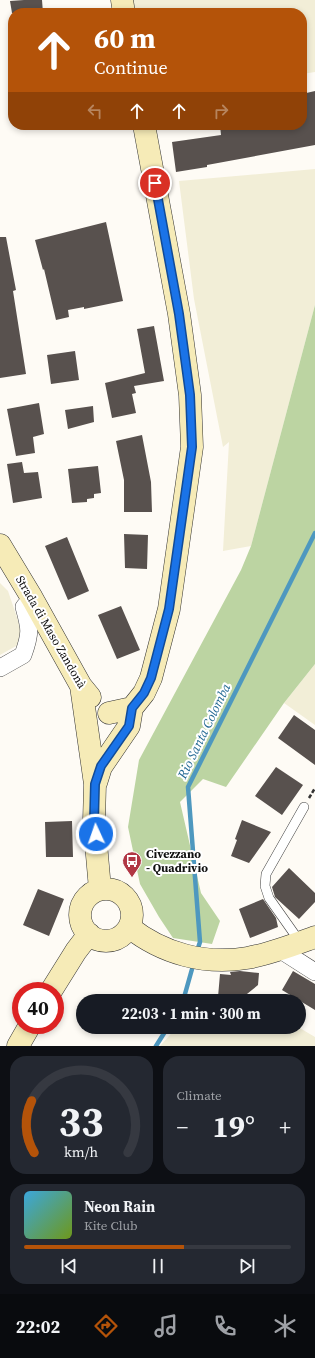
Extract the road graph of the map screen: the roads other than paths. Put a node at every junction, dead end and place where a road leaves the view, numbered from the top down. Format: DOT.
graph roads {
  1 [pos="145,130"];
  2 [pos="0,545"];
  3 [pos="32,598"];
  4 [pos="0,668"];
  5 [pos="81,686"];
  6 [pos="132,708"];
  7 [pos="109,713"];
  8 [pos="102,752"];
  9 [pos="304,807"];
  10 [pos="100,889"];
  11 [pos="137,933"];
  12 [pos="89,934"];
  13 [pos="307,940"];
  14 [pos="279,949"];
  15 [pos="315,972"];
  16 [pos="57,982"];
  17 [pos="25,1034"];
  18 [pos="18,1046"];
  1 -- 6 [label="street"];
  2 -- 3 [label="street, Strada di Maso Zandonà"];
  3 -- 4 [label="street"];
  3 -- 5 [label="street, Strada di Maso Zandonà"];
  5 -- 7 [label="street, Strada di Maso Zandonà"];
  5 -- 8 [label="street"];
  6 -- 7 [label="street"];
  6 -- 8 [label="street"];
  7 -- 8 [label="street"];
  8 -- 10 [label="street"];
  9 -- 13 [label="lane"];
  10 -- 11 [label="street"];
  10 -- 12 [label="street"];
  11 -- 12 [label="street"];
  11 -- 14 [label="street"];
  12 -- 16 [label="street"];
  13 -- 14 [label="street"];
  14 -- 15 [label="street"];
  17 -- 18 [label="street"];
}
